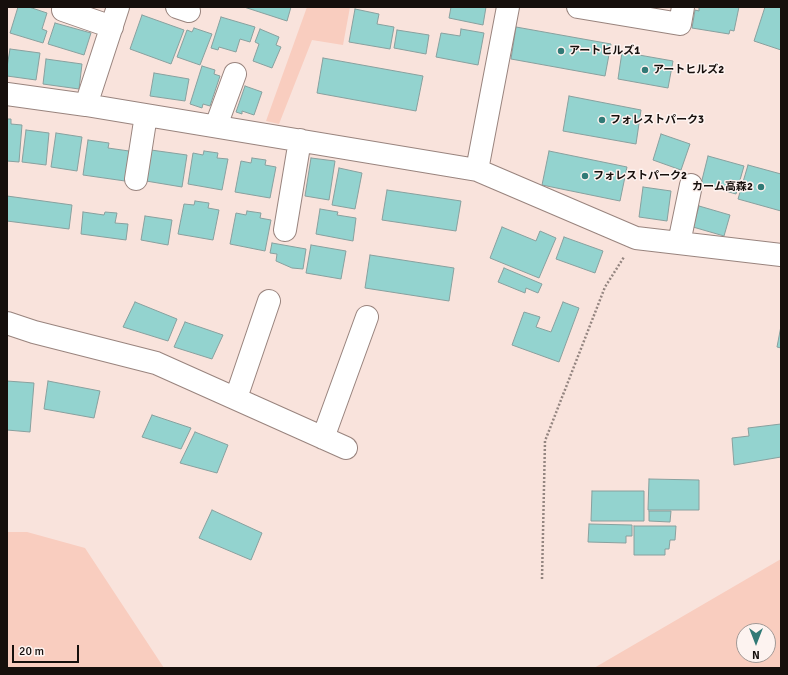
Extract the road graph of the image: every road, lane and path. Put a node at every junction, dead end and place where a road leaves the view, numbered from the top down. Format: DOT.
graph roads {
  1 [pos="508,7"];
  2 [pos="578,7"];
  3 [pos="683,7"];
  4 [pos="63,10"];
  5 [pos="115,17"];
  6 [pos="235,74"];
  7 [pos="7,94"];
  8 [pos="86,105"];
  9 [pos="146,115"];
  10 [pos="216,126"];
  11 [pos="300,140"];
  12 [pos="477,170"];
  13 [pos="136,179"];
  14 [pos="691,185"];
  15 [pos="285,230"];
  16 [pos="636,238"];
  17 [pos="679,243"];
  18 [pos="781,255"];
  19 [pos="269,301"];
  20 [pos="367,317"];
  21 [pos="7,323"];
  22 [pos="236,398"];
  23 [pos="323,438"];
  24 [pos="346,448"];
  25 [pos="542,579"];
  1 -- 12 [label="street"];
  2 -- 3 [label="street"];
  4 -- 5 [label="street"];
  5 -- 8 [label="street"];
  6 -- 10 [label="street"];
  7 -- 8 [label="street"];
  8 -- 9 [label="street"];
  9 -- 10 [label="street"];
  9 -- 13 [label="street"];
  10 -- 11 [label="street"];
  11 -- 12 [label="street"];
  11 -- 15 [label="street"];
  12 -- 16 [label="street"];
  14 -- 17 [label="street"];
  16 -- 17 [label="street"];
  16 -- 25 [label="path"];
  17 -- 18 [label="street"];
  19 -- 22 [label="street"];
  20 -- 23 [label="street"];
  21 -- 22 [label="street"];
  22 -- 23 [label="street"];
  23 -- 24 [label="street"];
}
